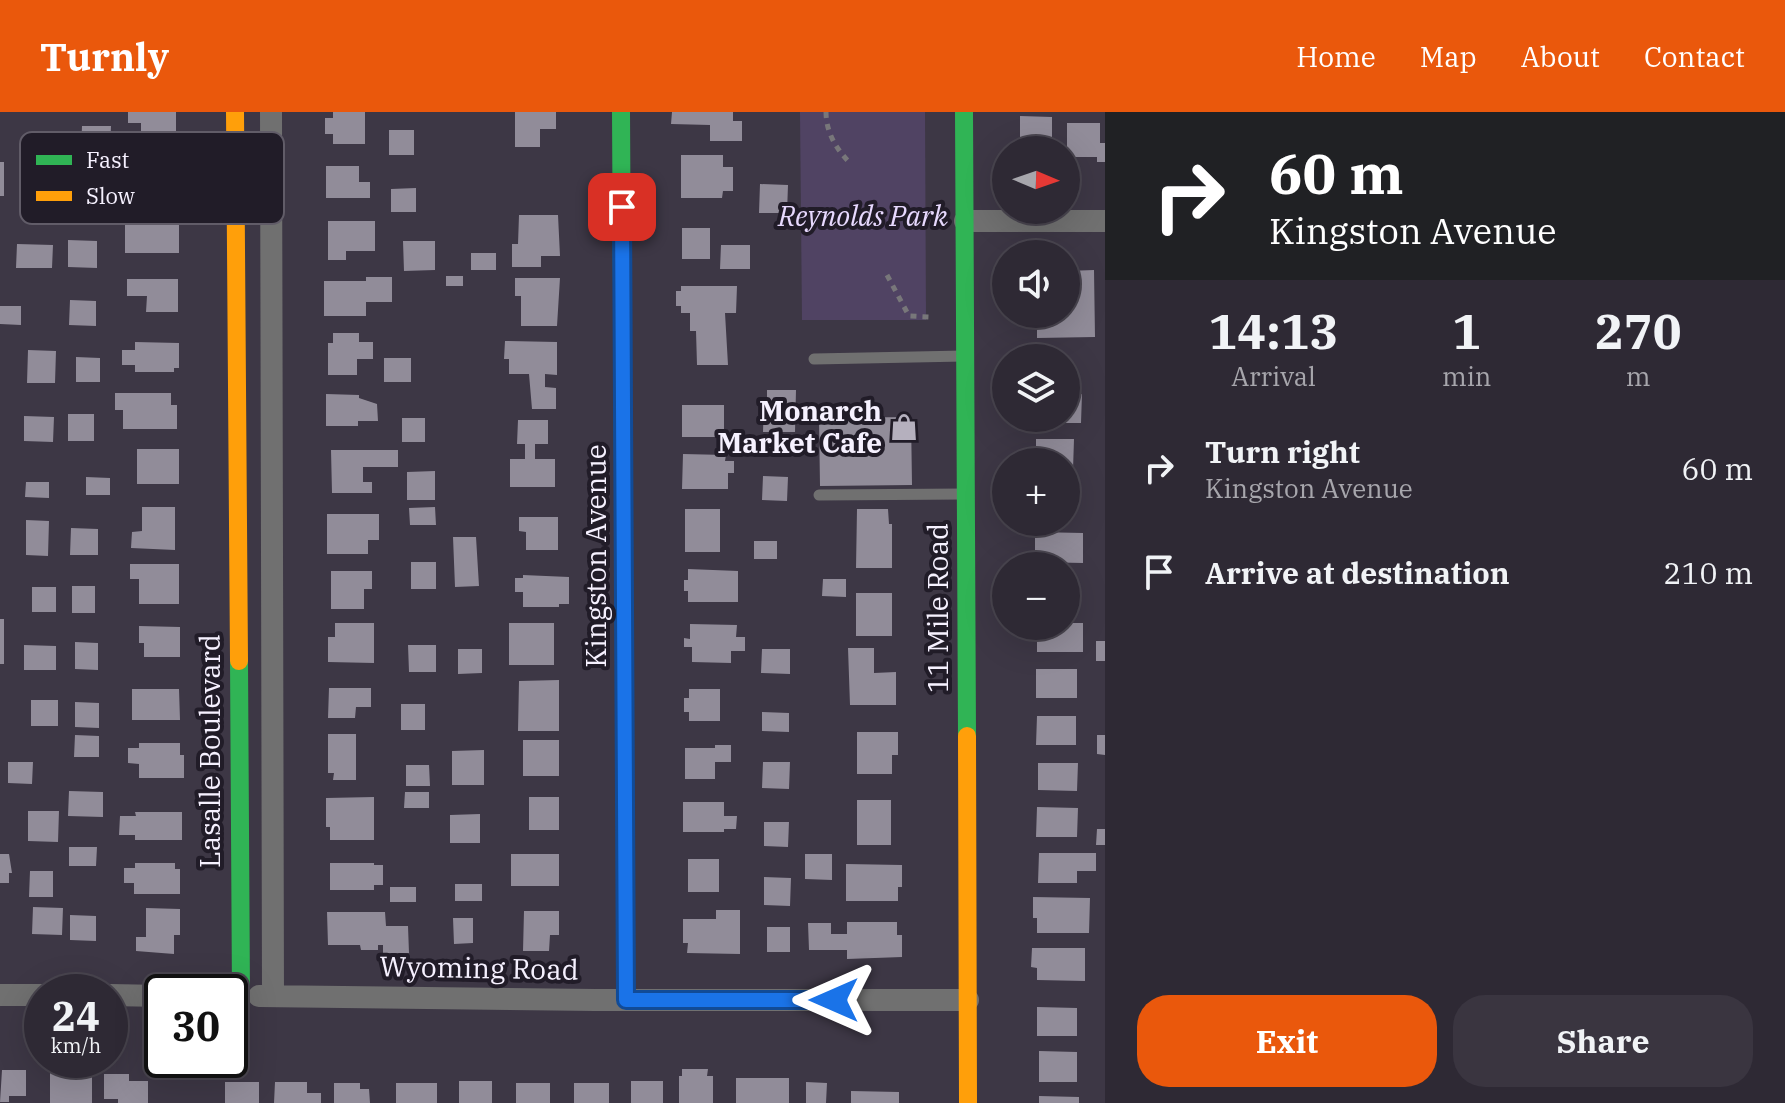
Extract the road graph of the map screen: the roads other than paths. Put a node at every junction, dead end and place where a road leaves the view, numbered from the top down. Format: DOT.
graph roads {
  1 [pos="235,112"];
  2 [pos="271,112"];
  3 [pos="621,112"];
  4 [pos="964,112"];
  5 [pos="235,132"];
  6 [pos="271,132"];
  7 [pos="965,221"];
  8 [pos="1105,221"];
  9 [pos="236,224"];
  10 [pos="271,224"];
  11 [pos="965,356"];
  12 [pos="814,359"];
  13 [pos="966,494"];
  14 [pos="819,495"];
  15 [pos="239,506"];
  16 [pos="270,506"];
  17 [pos="235,974"];
  18 [pos="0,995"];
  19 [pos="24,995"];
  20 [pos="248,996"];
  21 [pos="273,996"];
  22 [pos="626,1000"];
  23 [pos="968,1000"];
  24 [pos="968,1103"];
  1 -- 5 [label="street, Lasalle Boulevard"];
  2 -- 6 [label="street"];
  3 -- 22 [label="street, Kingston Avenue"];
  4 -- 7 [label="street, 11 Mile Road"];
  7 -- 8 [label="street"];
  7 -- 11 [label="street, 11 Mile Road"];
  9 -- 15 [label="street, Lasalle Boulevard"];
  10 -- 16 [label="street"];
  11 -- 12 [label="lane"];
  11 -- 13 [label="street, 11 Mile Road"];
  13 -- 14 [label="lane"];
  13 -- 23 [label="street, 11 Mile Road"];
  15 -- 16 [label="street"];
  15 -- 17 [label="street, Lasalle Boulevard"];
  16 -- 21 [label="street"];
  18 -- 19 [label="street"];
  20 -- 21 [label="street, Wyoming Road"];
  21 -- 22 [label="street, Wyoming Road"];
  22 -- 23 [label="street, Wyoming Road"];
  23 -- 24 [label="street, 11 Mile Road"];
}
